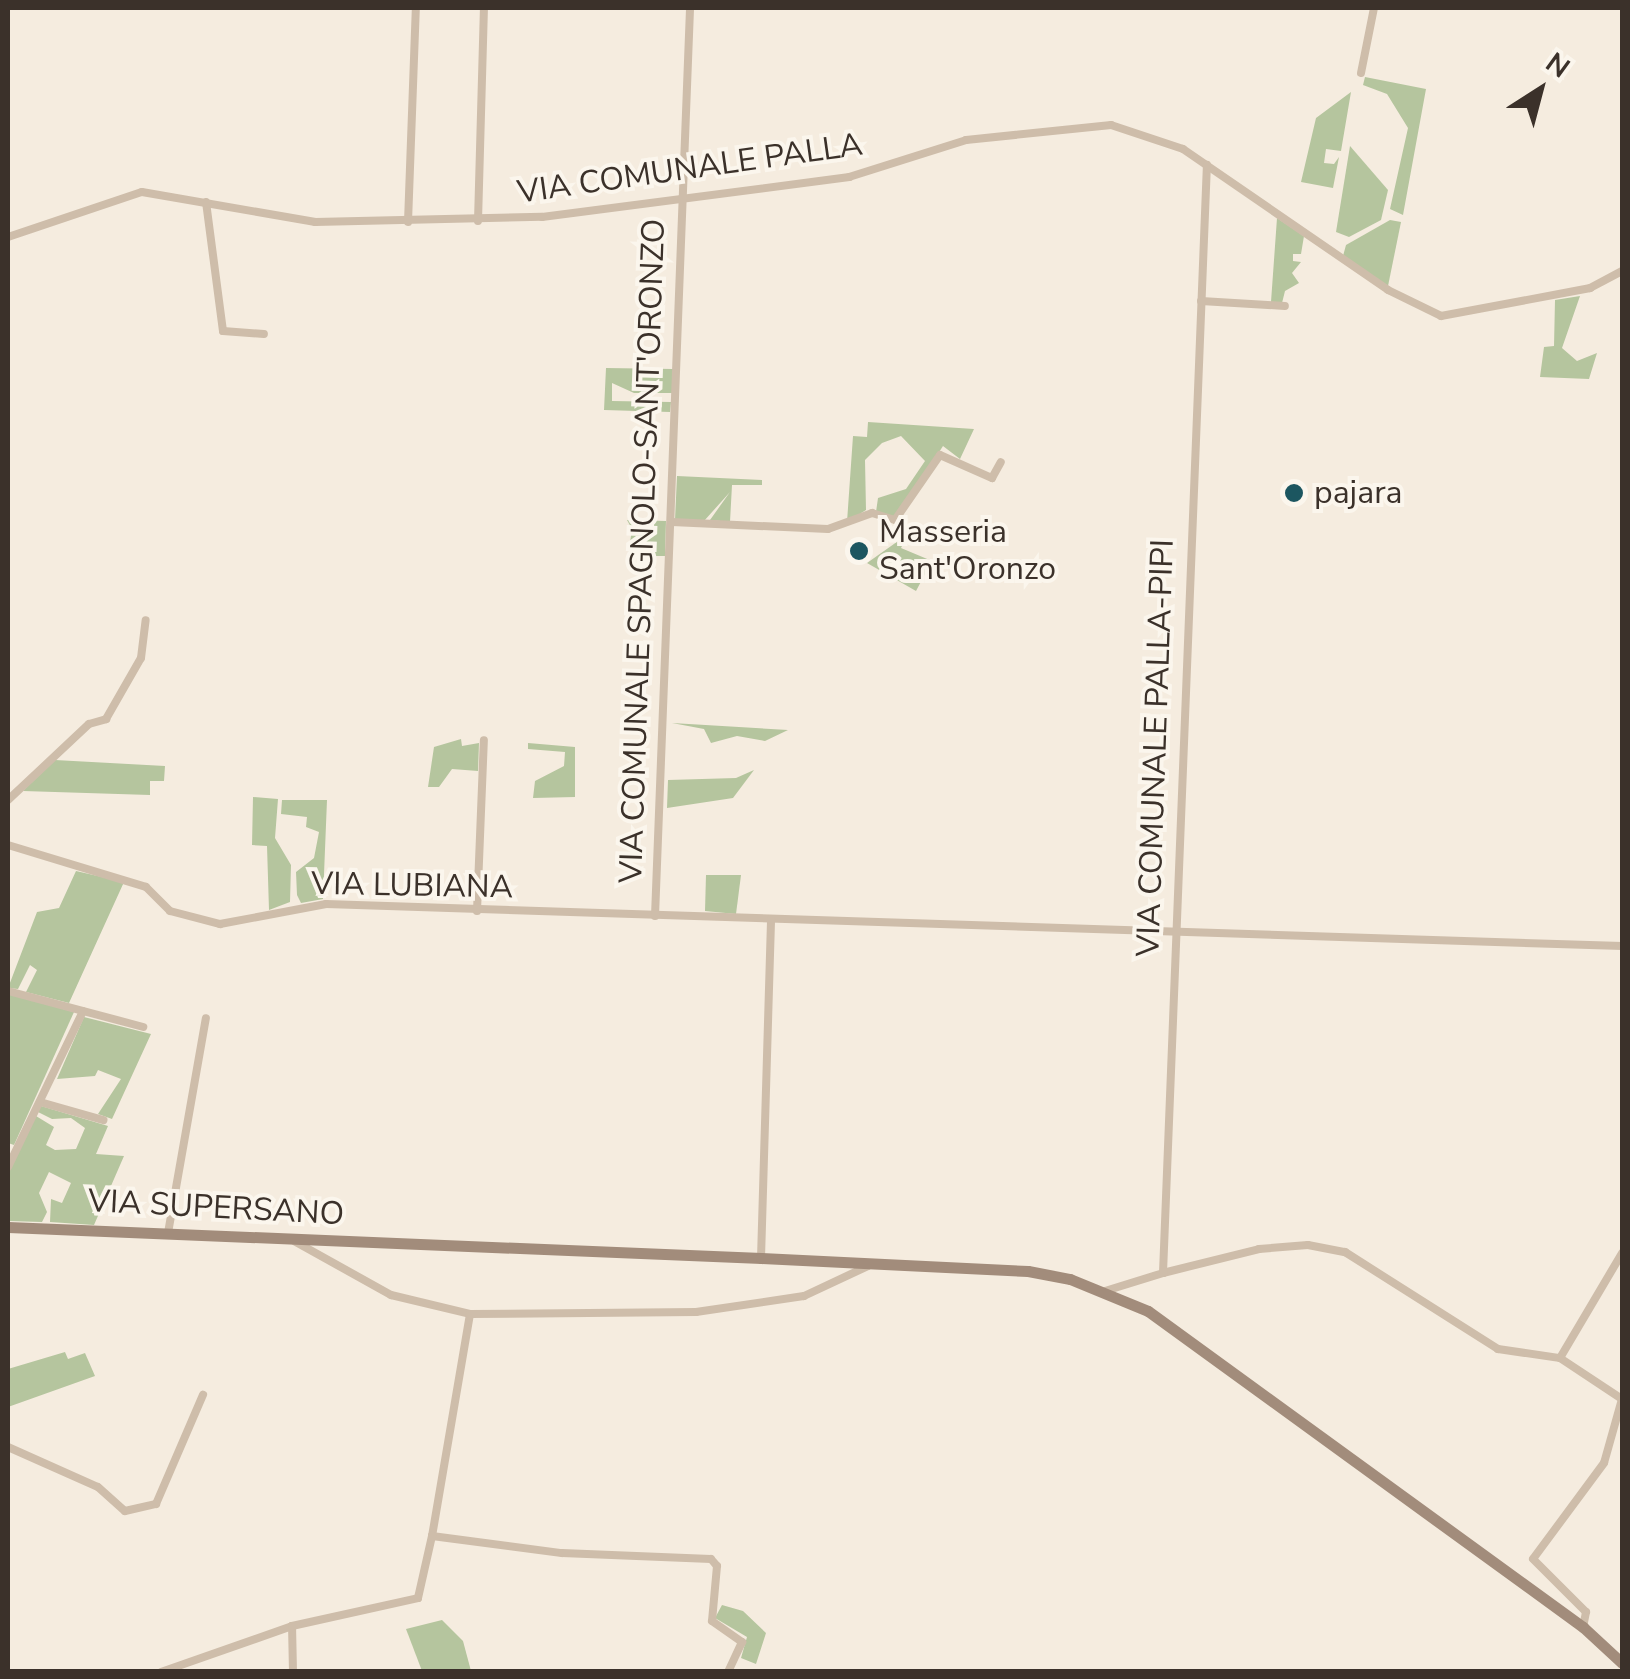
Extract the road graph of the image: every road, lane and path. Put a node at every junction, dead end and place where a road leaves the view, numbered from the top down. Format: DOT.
graph roads {
  1 [pos="416,8"];
  2 [pos="484,8"];
  3 [pos="690,8"];
  4 [pos="1374,8"];
  5 [pos="1361,72"];
  6 [pos="1207,165"];
  7 [pos="681,197"];
  8 [pos="206,202"];
  9 [pos="478,221"];
  10 [pos="408,222"];
  11 [pos="8,237"];
  12 [pos="1622,271"];
  13 [pos="1201,301"];
  14 [pos="1284,306"];
  15 [pos="264,334"];
  16 [pos="1001,462"];
  17 [pos="672,522"];
  18 [pos="146,620"];
  19 [pos="484,740"];
  20 [pos="8,800"];
  21 [pos="8,845"];
  22 [pos="477,911"];
  23 [pos="655,916"];
  24 [pos="771,919"];
  25 [pos="1173,933"];
  26 [pos="1622,946"];
  27 [pos="8,991"];
  28 [pos="82,1011"];
  29 [pos="206,1018"];
  30 [pos="143,1026"];
  31 [pos="40,1102"];
  32 [pos="103,1120"];
  33 [pos="8,1167"];
  34 [pos="8,1226"];
  35 [pos="168,1232"];
  36 [pos="290,1239"];
  37 [pos="1622,1253"];
  38 [pos="761,1258"];
  39 [pos="873,1264"];
  40 [pos="1163,1273"];
  41 [pos="1106,1291"];
  42 [pos="470,1314"];
  43 [pos="1560,1358"];
  44 [pos="202,1395"];
  45 [pos="8,1446"];
  46 [pos="432,1536"];
  47 [pos="292,1626"];
  48 [pos="1583,1627"];
  49 [pos="1622,1663"];
  50 [pos="161,1672"];
  51 [pos="293,1672"];
  52 [pos="728,1672"];
  1 -- 10 [label="street"];
  2 -- 9 [label="street"];
  3 -- 7 [label="street, VIA COMUNALE SPAGNOLO-SANT'ORONZO"];
  4 -- 5 [label="street"];
  6 -- 7 [label="street, VIA COMUNALE PALLA"];
  6 -- 12 [label="street, VIA COMUNALE PALLA"];
  6 -- 13 [label="street, VIA COMUNALE PALLA-PIPI"];
  7 -- 9 [label="street, VIA COMUNALE PALLA"];
  7 -- 17 [label="street, VIA COMUNALE SPAGNOLO-SANT'ORONZO"];
  8 -- 10 [label="street, VIA COMUNALE PALLA"];
  8 -- 11 [label="street, VIA COMUNALE PALLA"];
  8 -- 15 [label="street"];
  9 -- 10 [label="street, VIA COMUNALE PALLA"];
  13 -- 14 [label="street"];
  13 -- 25 [label="street, VIA COMUNALE PALLA-PIPI"];
  16 -- 17 [label="street"];
  17 -- 23 [label="street, VIA COMUNALE SPAGNOLO-SANT'ORONZO"];
  18 -- 20 [label="street"];
  19 -- 22 [label="street"];
  21 -- 22 [label="street, VIA LUBIANA"];
  22 -- 23 [label="street, VIA LUBIANA"];
  23 -- 24 [label="street, VIA LUBIANA"];
  24 -- 25 [label="street, VIA LUBIANA"];
  24 -- 38 [label="street"];
  25 -- 26 [label="street, VIA LUBIANA"];
  25 -- 40 [label="street, VIA COMUNALE PALLA-PIPI"];
  27 -- 28 [label="street"];
  28 -- 30 [label="street"];
  28 -- 31 [label="street"];
  29 -- 35 [label="street"];
  31 -- 32 [label="street"];
  31 -- 33 [label="street"];
  34 -- 35 [label="main road, VIA SUPERSANO"];
  35 -- 36 [label="main road, VIA SUPERSANO"];
  36 -- 38 [label="main road, VIA SUPERSANO"];
  36 -- 42 [label="street"];
  37 -- 43 [label="street"];
  38 -- 39 [label="main road, VIA SUPERSANO"];
  39 -- 41 [label="main road, VIA SUPERSANO"];
  39 -- 42 [label="street"];
  40 -- 41 [label="street"];
  40 -- 43 [label="street"];
  41 -- 48 [label="main road, VIA SUPERSANO"];
  42 -- 46 [label="street"];
  43 -- 48 [label="street"];
  44 -- 45 [label="street"];
  46 -- 47 [label="street"];
  46 -- 52 [label="street"];
  47 -- 50 [label="street"];
  47 -- 51 [label="street"];
  48 -- 49 [label="main road, VIA SUPERSANO"];
}
